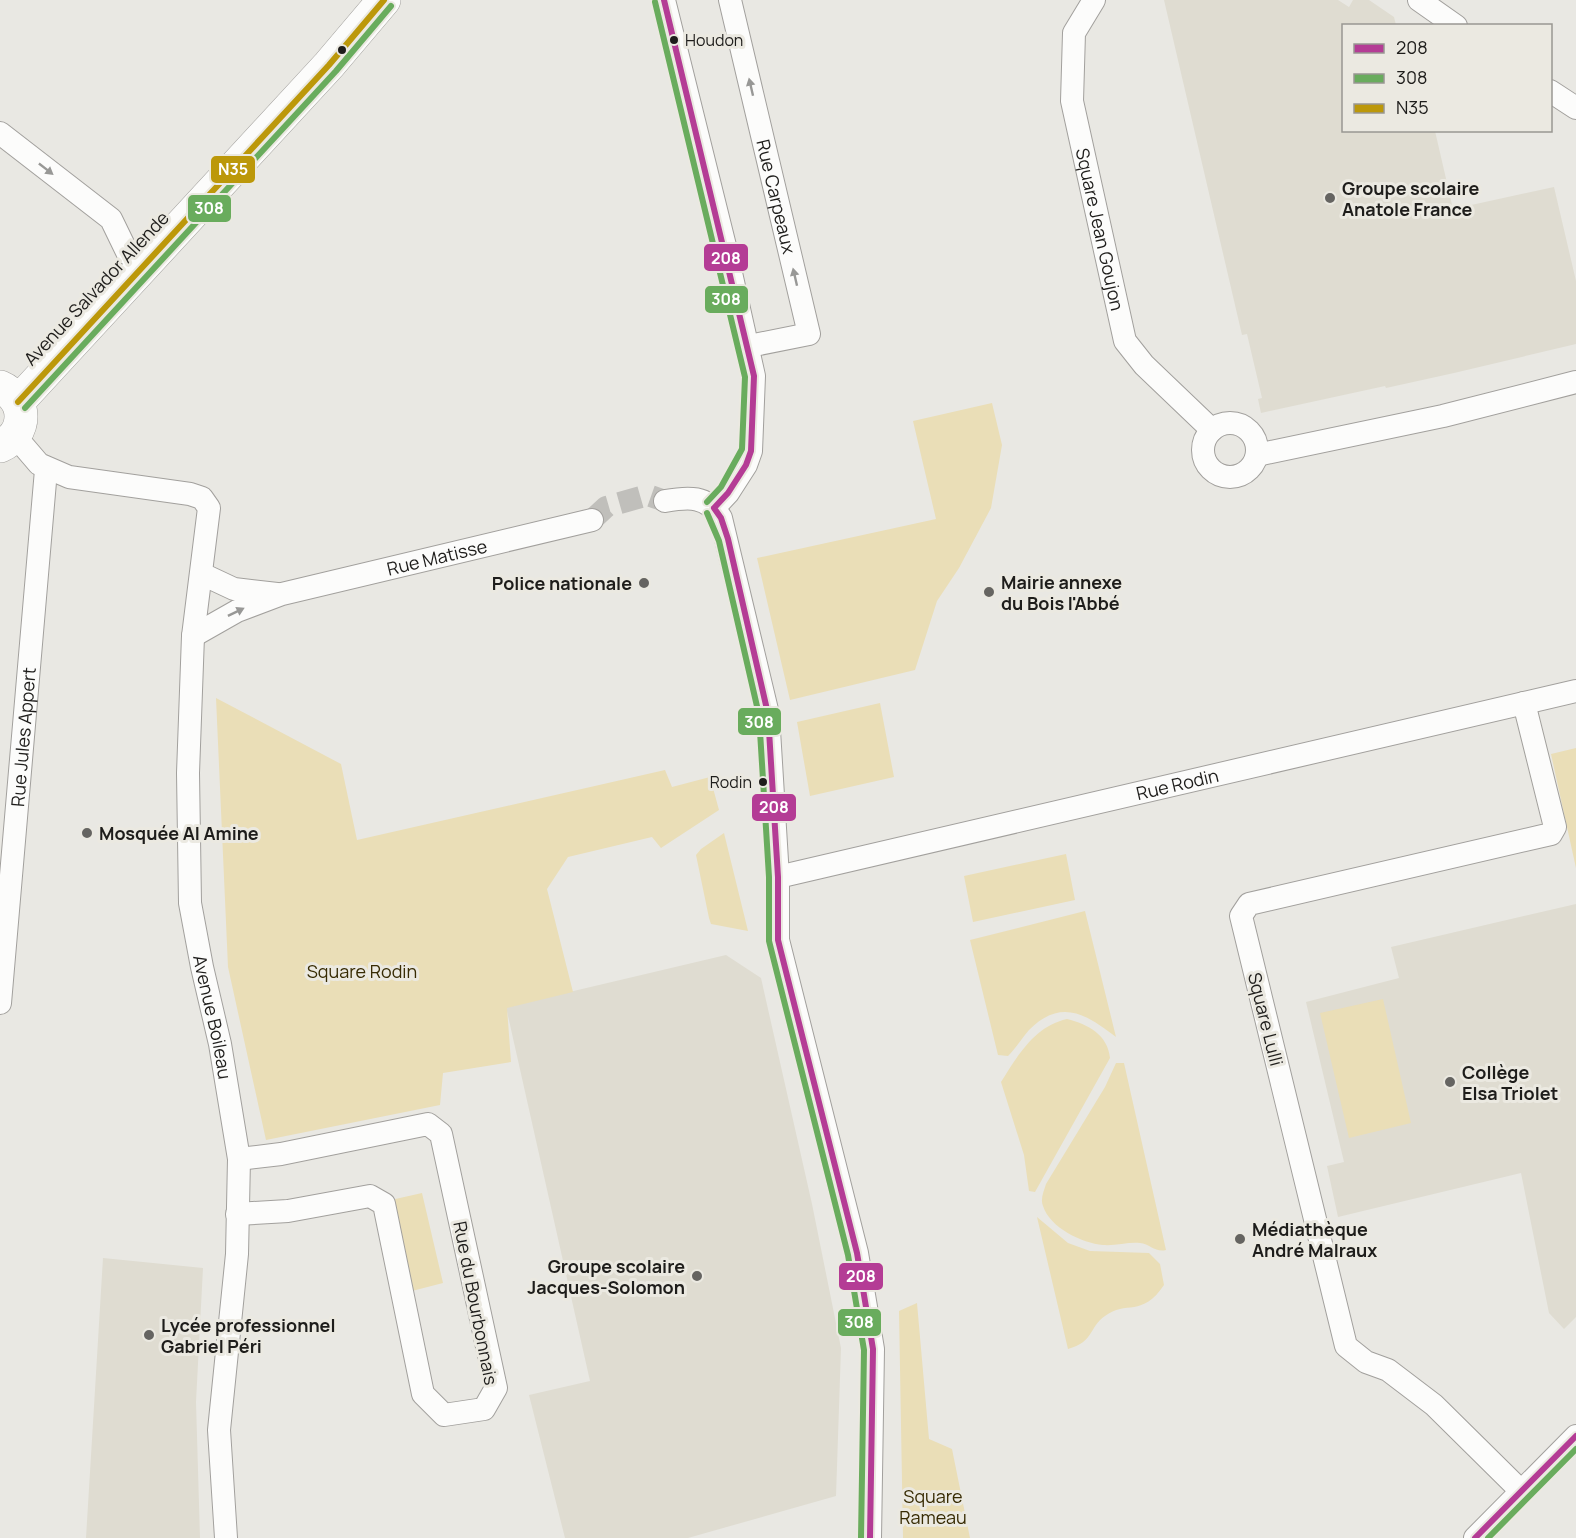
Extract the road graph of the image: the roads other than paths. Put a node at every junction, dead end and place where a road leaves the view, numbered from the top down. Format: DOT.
graph roads {
  1 [pos="359,0"];
  2 [pos="384,0"];
  3 [pos="664,0"];
  4 [pos="730,0"];
  5 [pos="1094,0"];
  6 [pos="1419,0"];
  7 [pos="1453,24"];
  8 [pos="1552,92"];
  9 [pos="1576,108"];
  10 [pos="0,133"];
  11 [pos="128,254"];
  12 [pos="749,346"];
  13 [pos="1576,382"];
  14 [pos="7,392"];
  15 [pos="1212,430"];
  16 [pos="7,441"];
  17 [pos="1257,455"];
  18 [pos="46,470"];
  19 [pos="665,501"];
  20 [pos="714,508"];
  21 [pos="592,520"];
  22 [pos="202,574"];
  23 [pos="282,594"];
  24 [pos="193,636"];
  25 [pos="1576,691"];
  26 [pos="1524,703"];
  27 [pos="778,877"];
  28 [pos="0,1003"];
  29 [pos="238,1159"];
  30 [pos="237,1214"];
  31 [pos="1576,1436"];
  32 [pos="1521,1491"];
  33 [pos="226,1538"];
  34 [pos="870,1538"];
  35 [pos="1475,1538"];
  1 -- 11 [label="main road, Avenue Salvador Allende"];
  2 -- 14 [label="main road, Avenue Salvador Allende"];
  3 -- 12 [label="street"];
  12 -- 4 [label="street, Rue Carpeaux, one-way"];
  5 -- 15 [label="street, Square Jean Goujon"];
  6 -- 7 [label="street"];
  8 -- 9 [label="street"];
  10 -- 11 [label="street, one-way"];
  11 -- 14 [label="main road, Avenue Salvador Allende"];
  12 -- 20 [label="street"];
  13 -- 17 [label="street"];
  14 -- 16 [label="main road"];
  15 -- 17 [label="street"];
  15 -- 17 [label="street"];
  16 -- 18 [label="street"];
  18 -- 22 [label="street, Avenue Boileau"];
  18 -- 28 [label="street, Rue Jules Appert"];
  19 -- 20 [label="street"];
  20 -- 27 [label="street"];
  21 -- 23 [label="street, Rue Matisse"];
  22 -- 23 [label="street"];
  22 -- 24 [label="street, Avenue Boileau"];
  24 -- 23 [label="street, one-way"];
  24 -- 29 [label="street, Avenue Boileau"];
  25 -- 26 [label="street, Rue Rodin"];
  26 -- 27 [label="street, Rue Rodin"];
  26 -- 32 [label="street, Square Lulli"];
  27 -- 34 [label="street"];
  29 -- 30 [label="street, Avenue Boileau"];
  29 -- 30 [label="street, Rue du Bourbonnais"];
  30 -- 33 [label="street, Avenue Boileau"];
  31 -- 32 [label="street"];
  32 -- 35 [label="street"];
}
